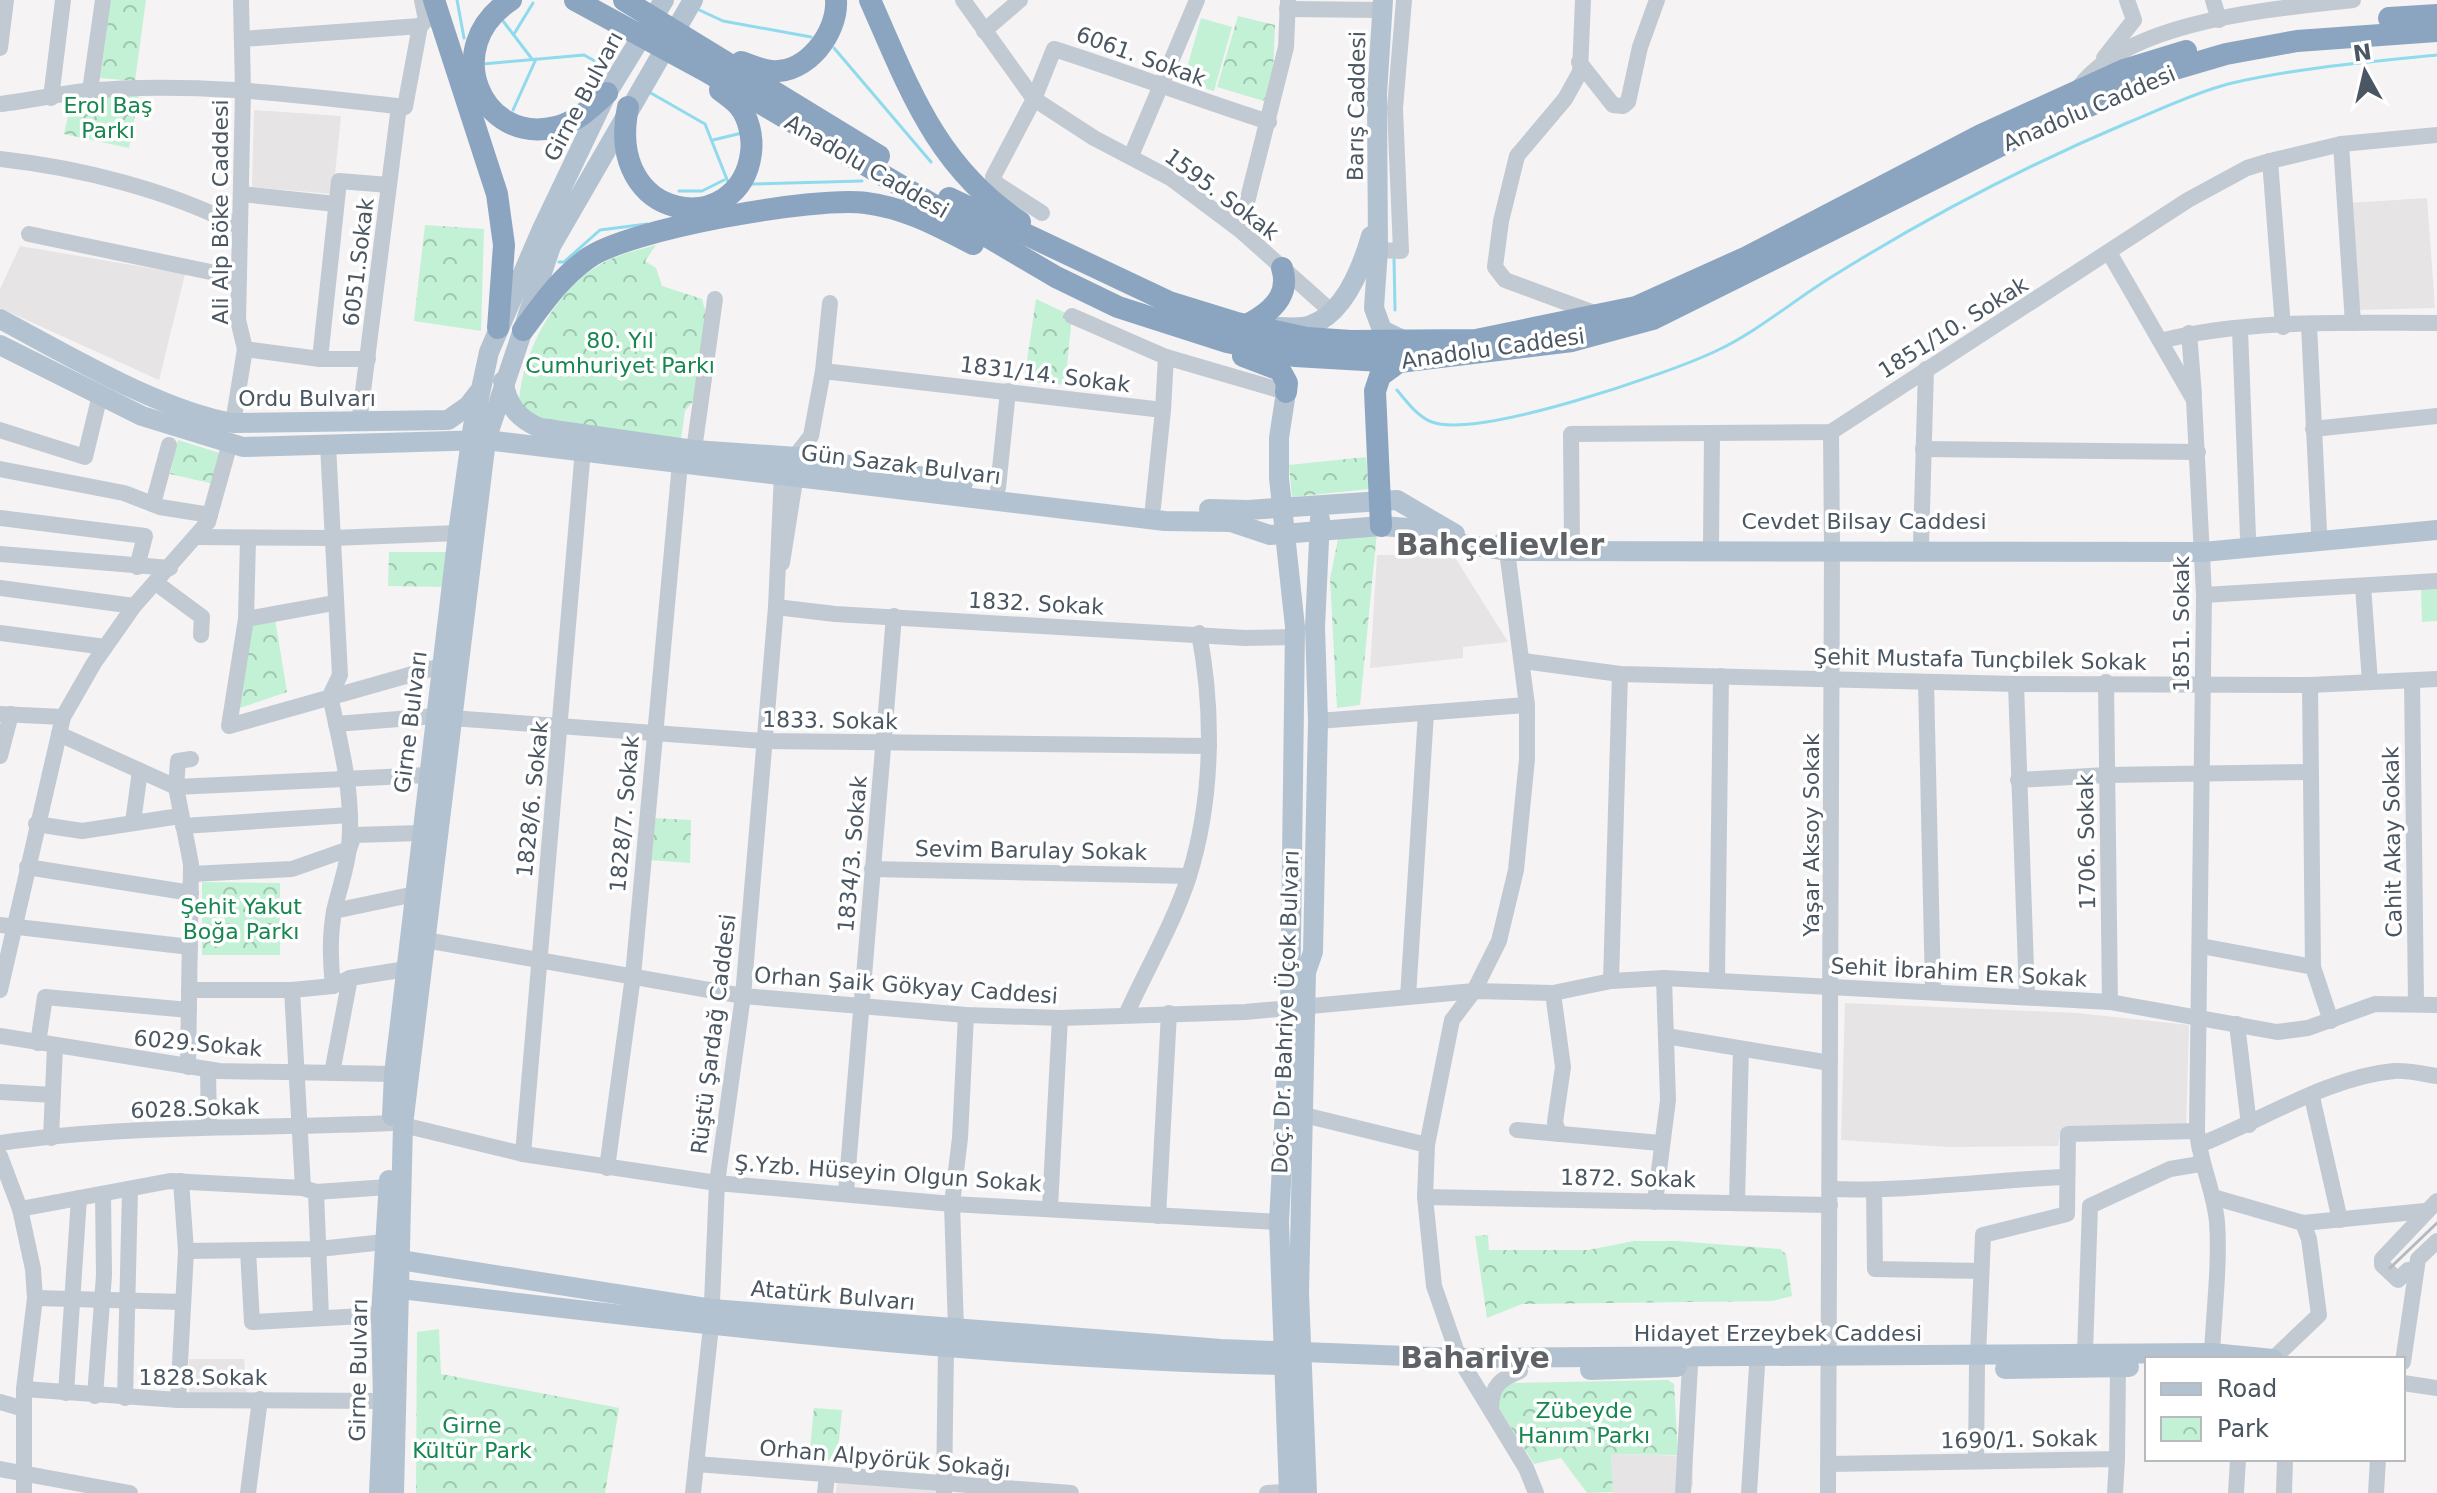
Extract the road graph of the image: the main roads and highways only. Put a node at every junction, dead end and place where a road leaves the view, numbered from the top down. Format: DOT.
graph roads {
  1 [pos="434,0"];
  2 [pos="511,0"];
  3 [pos="568,0"];
  4 [pos="624,0"];
  5 [pos="664,0"];
  6 [pos="693,0"];
  7 [pos="836,0"];
  8 [pos="870,0"];
  9 [pos="582,5"];
  10 [pos="1382,5"];
  11 [pos="2437,15"];
  12 [pos="2437,31"];
  13 [pos="708,63"];
  14 [pos="607,93"];
  15 [pos="628,107"];
  16 [pos="1378,213"];
  17 [pos="1071,256"];
  18 [pos="1282,268"];
  19 [pos="1056,277"];
  20 [pos="0,319"];
  21 [pos="1157,321"];
  22 [pos="1251,326"];
  23 [pos="498,328"];
  24 [pos="523,330"];
  25 [pos="1409,342"];
  26 [pos="0,345"];
  27 [pos="1399,362"];
  28 [pos="503,381"];
  29 [pos="480,390"];
  30 [pos="1286,392"];
  31 [pos="232,433"];
  32 [pos="479,440"];
  33 [pos="441,441"];
  34 [pos="687,456"];
  35 [pos="792,468"];
  36 [pos="467,469"];
  37 [pos="1381,500"];
  38 [pos="1301,506"];
  39 [pos="2437,520"];
  40 [pos="1381,526"];
  41 [pos="2437,530"];
  42 [pos="1315,533"];
  43 [pos="1284,534"];
  44 [pos="1504,546"];
  45 [pos="2203,546"];
  46 [pos="1832,548"];
  47 [pos="443,717"];
  48 [pos="421,833"];
  49 [pos="435,855"];
  50 [pos="1299,1011"];
  51 [pos="398,1124"];
  52 [pos="392,1265"];
  53 [pos="401,1289"];
  54 [pos="712,1318"];
  55 [pos="2255,1357"];
  56 [pos="1291,1358"];
  57 [pos="1828,1361"];
  58 [pos="1978,1361"];
  59 [pos="1462,1365"];
  60 [pos="2145,1367"];
  61 [pos="1289,1492"];
  62 [pos="379,1493"];
  63 [pos="394,1493"];
  64 [pos="1307,1493"];
  1 -- 23 [label="highway"];
  2 -- 14 [label="highway"];
  3 -- 9 [label="highway, Anadolu Caddesi"];
  4 -- 13 [label="highway, Anadolu Caddesi"];
  5 -- 14 [label="main road, Girne Bulvarı"];
  6 -- 15 [label="main road, Girne Bulvarı"];
  7 -- 13 [label="highway"];
  8 -- 17 [label="highway"];
  9 -- 13 [label="highway, Anadolu Caddesi"];
  10 -- 16 [label="main road, Barış Caddesi"];
  11 -- 25 [label="highway, Anadolu Caddesi"];
  12 -- 27 [label="highway, Anadolu Caddesi"];
  13 -- 15 [label="highway"];
  13 -- 17 [label="highway, Anadolu Caddesi"];
  13 -- 19 [label="highway, Anadolu Caddesi"];
  14 -- 23 [label="main road, Girne Bulvarı"];
  15 -- 24 [label="main road, Girne Bulvarı"];
  16 -- 22 [label="main road, Barış Caddesi"];
  16 -- 25 [label="main road, Barış Caddesi"];
  17 -- 22 [label="highway, Anadolu Caddesi"];
  18 -- 22 [label="highway"];
  19 -- 21 [label="highway, Anadolu Caddesi"];
  19 -- 24 [label="highway"];
  20 -- 31 [label="main road, Ordu Bulvarı"];
  21 -- 27 [label="highway, Anadolu Caddesi"];
  21 -- 30 [label="highway"];
  22 -- 25 [label="highway, Anadolu Caddesi"];
  23 -- 29 [label="main road, Girne Bulvarı"];
  24 -- 28 [label="main road, Girne Bulvarı"];
  26 -- 31 [label="main road, Ordu Bulvarı"];
  27 -- 37 [label="highway"];
  28 -- 32 [label="main road, Girne Bulvarı"];
  28 -- 34 [label="main road, Gün Sazak Bulvarı"];
  29 -- 31 [label="main road, Ordu Bulvarı"];
  29 -- 32 [label="main road, Girne Bulvarı"];
  30 -- 38 [label="main road"];
  31 -- 33 [label="main road, Ordu Bulvarı"];
  32 -- 33 [label="main road, Ordu Bulvarı"];
  32 -- 34 [label="main road, Gün Sazak Bulvarı"];
  32 -- 36 [label="main road, Girne Bulvarı"];
  32 -- 47 [label="main road, Girne Bulvarı"];
  33 -- 36 [label="main road"];
  34 -- 35 [label="main road, Gün Sazak Bulvarı"];
  35 -- 38 [label="main road, Gün Sazak Bulvarı"];
  35 -- 43 [label="main road, Gün Sazak Bulvarı"];
  36 -- 47 [label="main road, Girne Bulvarı"];
  37 -- 38 [label="main road, Cevdet Bilsay Caddesi"];
  37 -- 40 [label="highway"];
  37 -- 44 [label="main road, Cevdet Bilsay Caddesi"];
  38 -- 42 [label="main road, Doç. Dr. Bahriye Üçok Bulvarı"];
  38 -- 43 [label="main road, Doç. Dr. Bahriye Üçok Bulvarı"];
  39 -- 45 [label="main road, Cevdet Bilsay Caddesi"];
  40 -- 42 [label="main road, Cevdet Bilsay Caddesi"];
  40 -- 44 [label="main road, Cevdet Bilsay Caddesi"];
  41 -- 45 [label="main road, Cevdet Bilsay Caddesi"];
  42 -- 43 [label="main road, Gün Sazak Bulvarı"];
  42 -- 50 [label="main road, Doç. Dr. Bahriye Üçok Bulvarı"];
  43 -- 50 [label="main road, Doç. Dr. Bahriye Üçok Bulvarı"];
  44 -- 46 [label="main road, Cevdet Bilsay Caddesi"];
  44 -- 46 [label="main road, Cevdet Bilsay Caddesi"];
  45 -- 46 [label="main road, Cevdet Bilsay Caddesi"];
  45 -- 46 [label="main road, Cevdet Bilsay Caddesi"];
  47 -- 48 [label="main road, Girne Bulvarı"];
  47 -- 49 [label="main road, Girne Bulvarı"];
  48 -- 49 [label="main road"];
  48 -- 51 [label="main road, Girne Bulvarı"];
  49 -- 51 [label="main road, Girne Bulvarı"];
  50 -- 56 [label="main road, Doç. Dr. Bahriye Üçok Bulvarı"];
  50 -- 56 [label="main road, Doç. Dr. Bahriye Üçok Bulvarı"];
  51 -- 52 [label="main road, Girne Bulvarı"];
  51 -- 52 [label="main road, Girne Bulvarı"];
  52 -- 53 [label="main road"];
  52 -- 54 [label="main road, Atatürk Bulvarı"];
  52 -- 62 [label="main road, Girne Bulvarı"];
  53 -- 54 [label="main road, Atatürk Bulvarı"];
  53 -- 63 [label="main road, Girne Bulvarı"];
  54 -- 56 [label="main road, Atatürk Bulvarı"];
  55 -- 58 [label="main road, Hidayet Erzeybek Caddesi"];
  56 -- 59 [label="main road, Hidayet Erzeybek Caddesi"];
  56 -- 61 [label="main road, Doç. Dr. Bahriye Üçok Bulvarı"];
  56 -- 64 [label="main road, Doç. Dr. Bahriye Üçok Bulvarı"];
  57 -- 58 [label="main road, Hidayet Erzeybek Caddesi"];
  57 -- 59 [label="main road, Hidayet Erzeybek Caddesi"];
  57 -- 59 [label="main road, Hidayet Erzeybek Caddesi"];
  58 -- 60 [label="main road, Hidayet Erzeybek Caddesi"];
}
